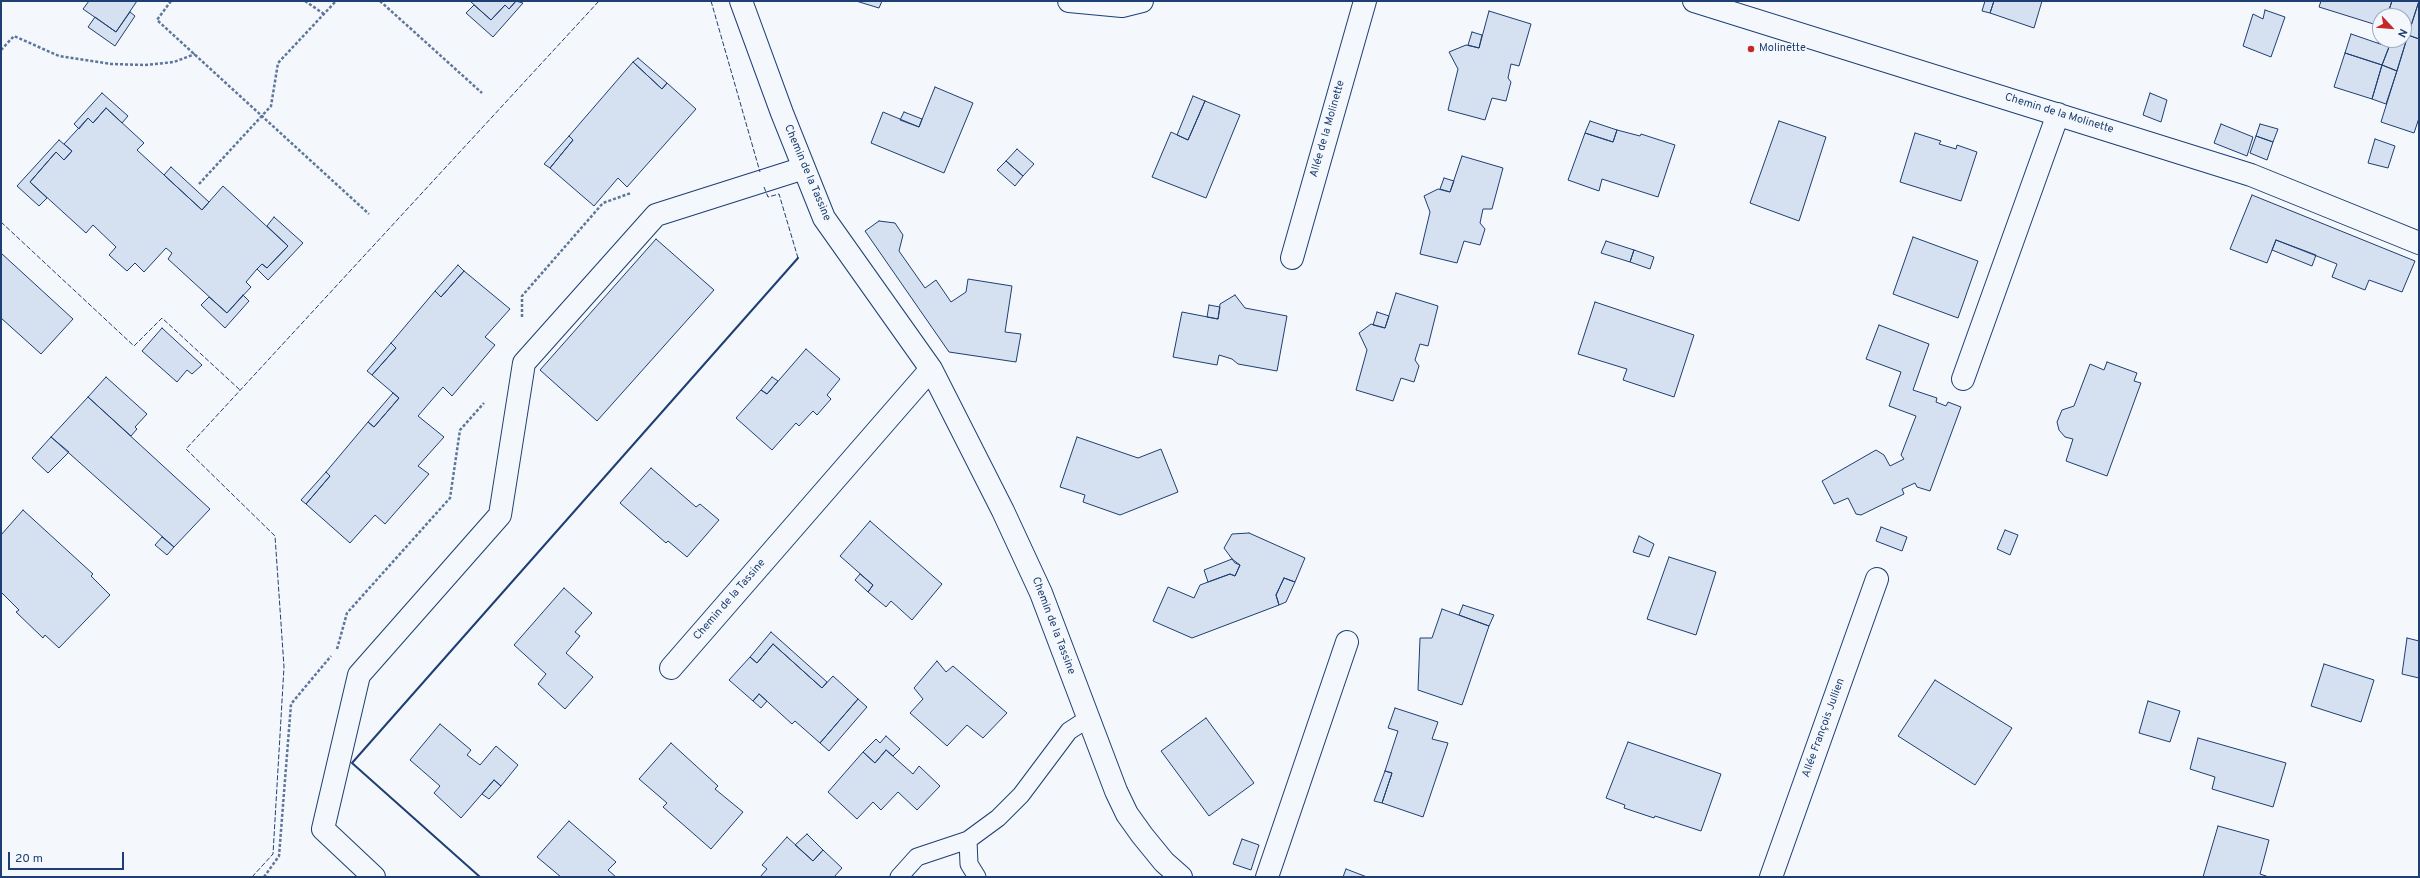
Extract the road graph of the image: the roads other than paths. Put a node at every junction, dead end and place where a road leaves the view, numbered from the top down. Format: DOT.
graph roads {
  1 [pos="741,1"];
  2 [pos="1069,1"];
  3 [pos="1142,1"];
  4 [pos="1364,1"];
  5 [pos="1694,1"];
  6 [pos="2058,114"];
  7 [pos="804,168"];
  8 [pos="2419,243"];
  9 [pos="1292,258"];
  10 [pos="931,369"];
  11 [pos="1963,379"];
  12 [pos="1877,580"];
  13 [pos="1347,642"];
  14 [pos="671,668"];
  15 [pos="1089,718"];
  16 [pos="968,840"];
  17 [pos="374,877"];
  18 [pos="899,877"];
  19 [pos="977,877"];
  20 [pos="1181,877"];
  21 [pos="1267,877"];
  22 [pos="1771,877"];
  1 -- 7 [label="street, Chemin de la Tassine"];
  2 -- 3 [label="street"];
  4 -- 9 [label="street, Allée de la Molinette"];
  5 -- 6 [label="street, Chemin de la Molinette"];
  6 -- 8 [label="street, Chemin de la Molinette"];
  6 -- 11 [label="street"];
  7 -- 10 [label="street, Chemin de la Tassine"];
  7 -- 17 [label="street"];
  10 -- 14 [label="street, Chemin de la Tassine"];
  10 -- 15 [label="street, Chemin de la Tassine"];
  12 -- 22 [label="street, Allée François Jullien"];
  13 -- 21 [label="street"];
  15 -- 16 [label="lane"];
  15 -- 20 [label="street, Chemin de la Tassine"];
  16 -- 18 [label="lane"];
  16 -- 19 [label="lane"];
}
